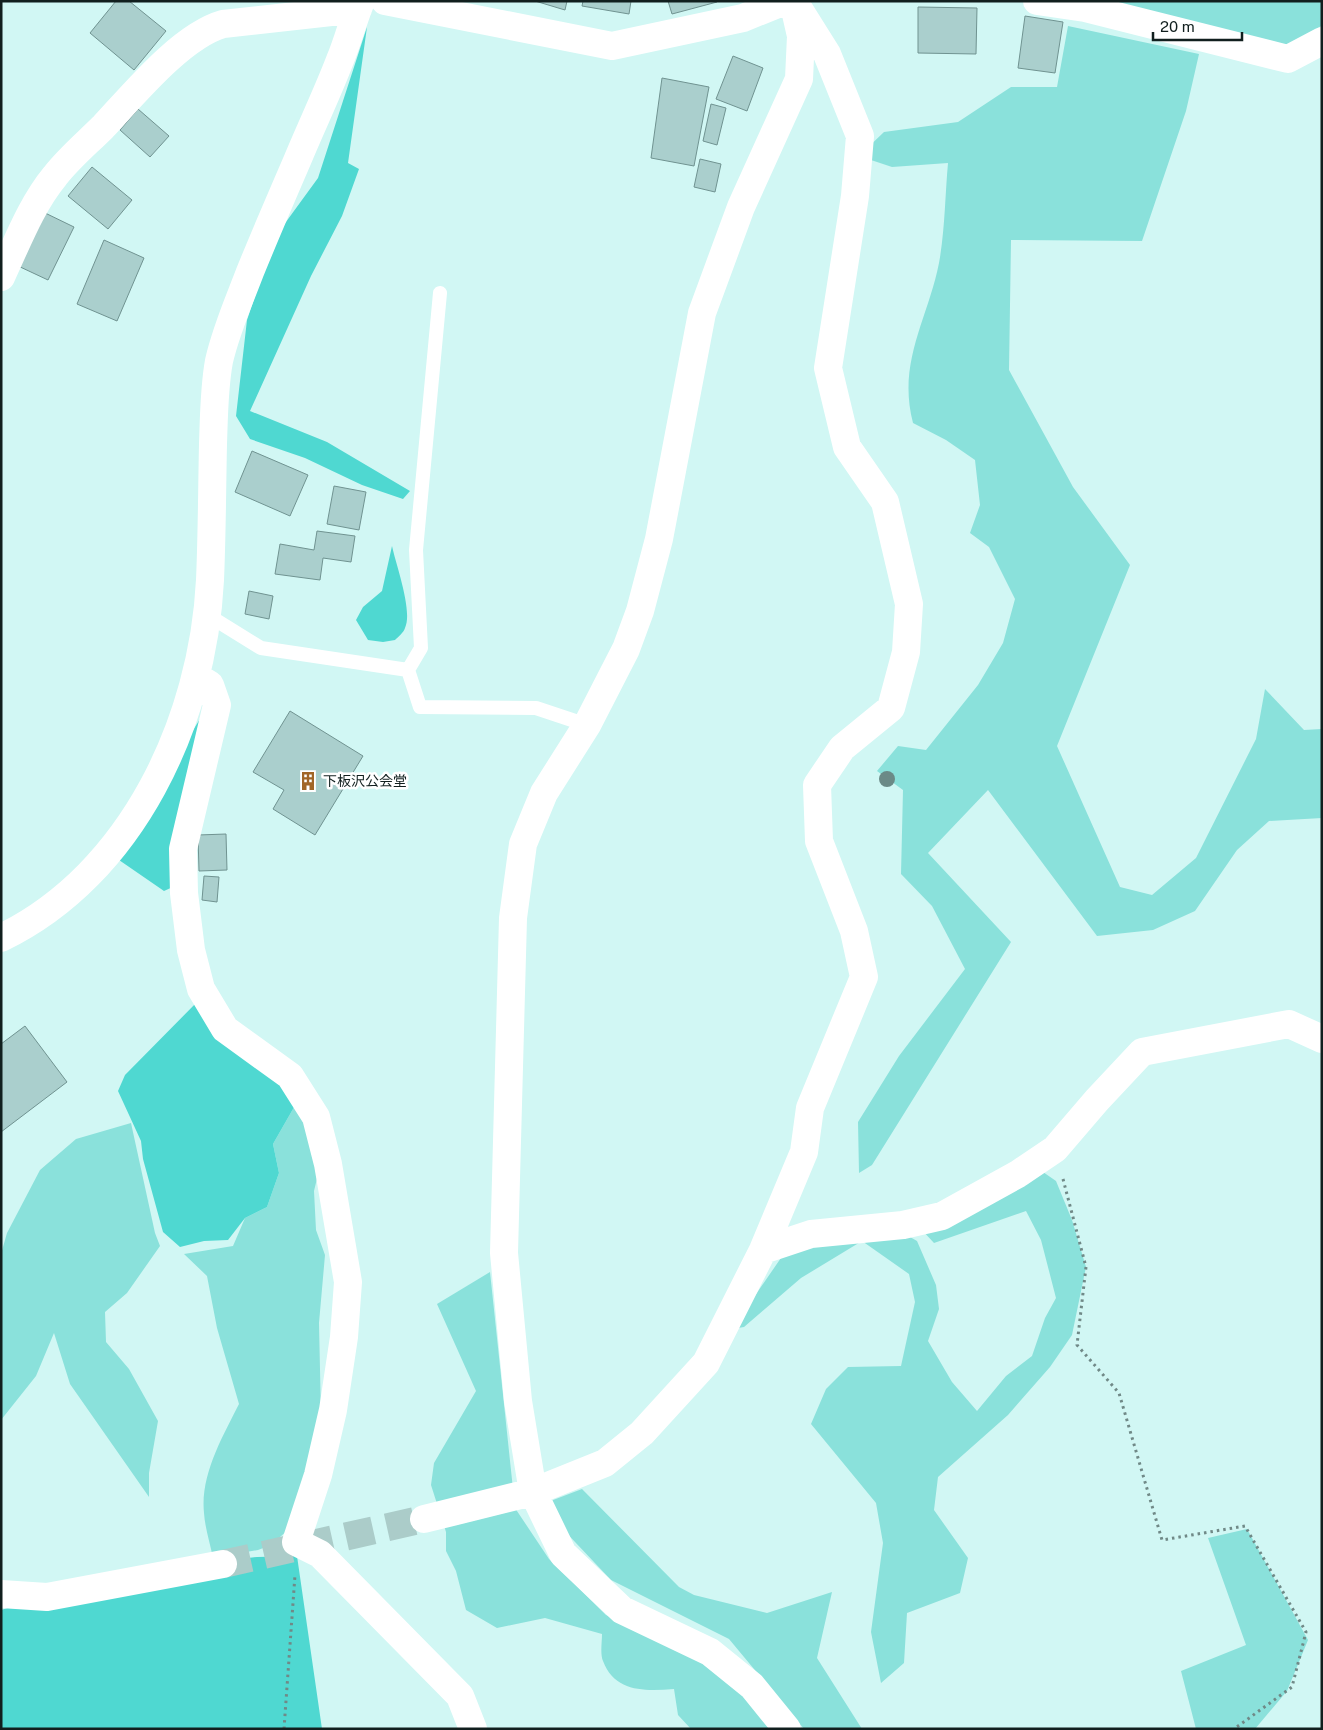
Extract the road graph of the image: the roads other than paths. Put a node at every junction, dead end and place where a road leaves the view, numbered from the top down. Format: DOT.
graph roads {
  1 [pos="386,1"];
  2 [pos="785,1"];
  3 [pos="793,1"];
  4 [pos="1037,1"];
  5 [pos="360,5"];
  6 [pos="1322,41"];
  7 [pos="1,277"];
  8 [pos="440,293"];
  9 [pos="206,614"];
  10 [pos="408,670"];
  11 [pos="197,677"];
  12 [pos="587,725"];
  13 [pos="1,938"];
  14 [pos="1322,1039"];
  15 [pos="763,1250"];
  16 [pos="533,1492"];
  17 [pos="424,1519"];
  18 [pos="223,1564"];
  19 [pos="1,1594"];
  20 [pos="473,1729"];
  21 [pos="787,1729"];
  1 -- 2 [label="street"];
  3 -- 12 [label="street"];
  3 -- 15 [label="street"];
  4 -- 6 [label="street"];
  5 -- 7 [label="street"];
  5 -- 9 [label="street"];
  8 -- 10 [label="lane"];
  9 -- 10 [label="lane"];
  9 -- 11 [label="street"];
  10 -- 12 [label="lane"];
  11 -- 13 [label="street"];
  11 -- 20 [label="street"];
  12 -- 16 [label="street"];
  14 -- 15 [label="street"];
  15 -- 16 [label="street"];
  16 -- 17 [label="street"];
  16 -- 21 [label="street"];
  18 -- 19 [label="street"];
}
